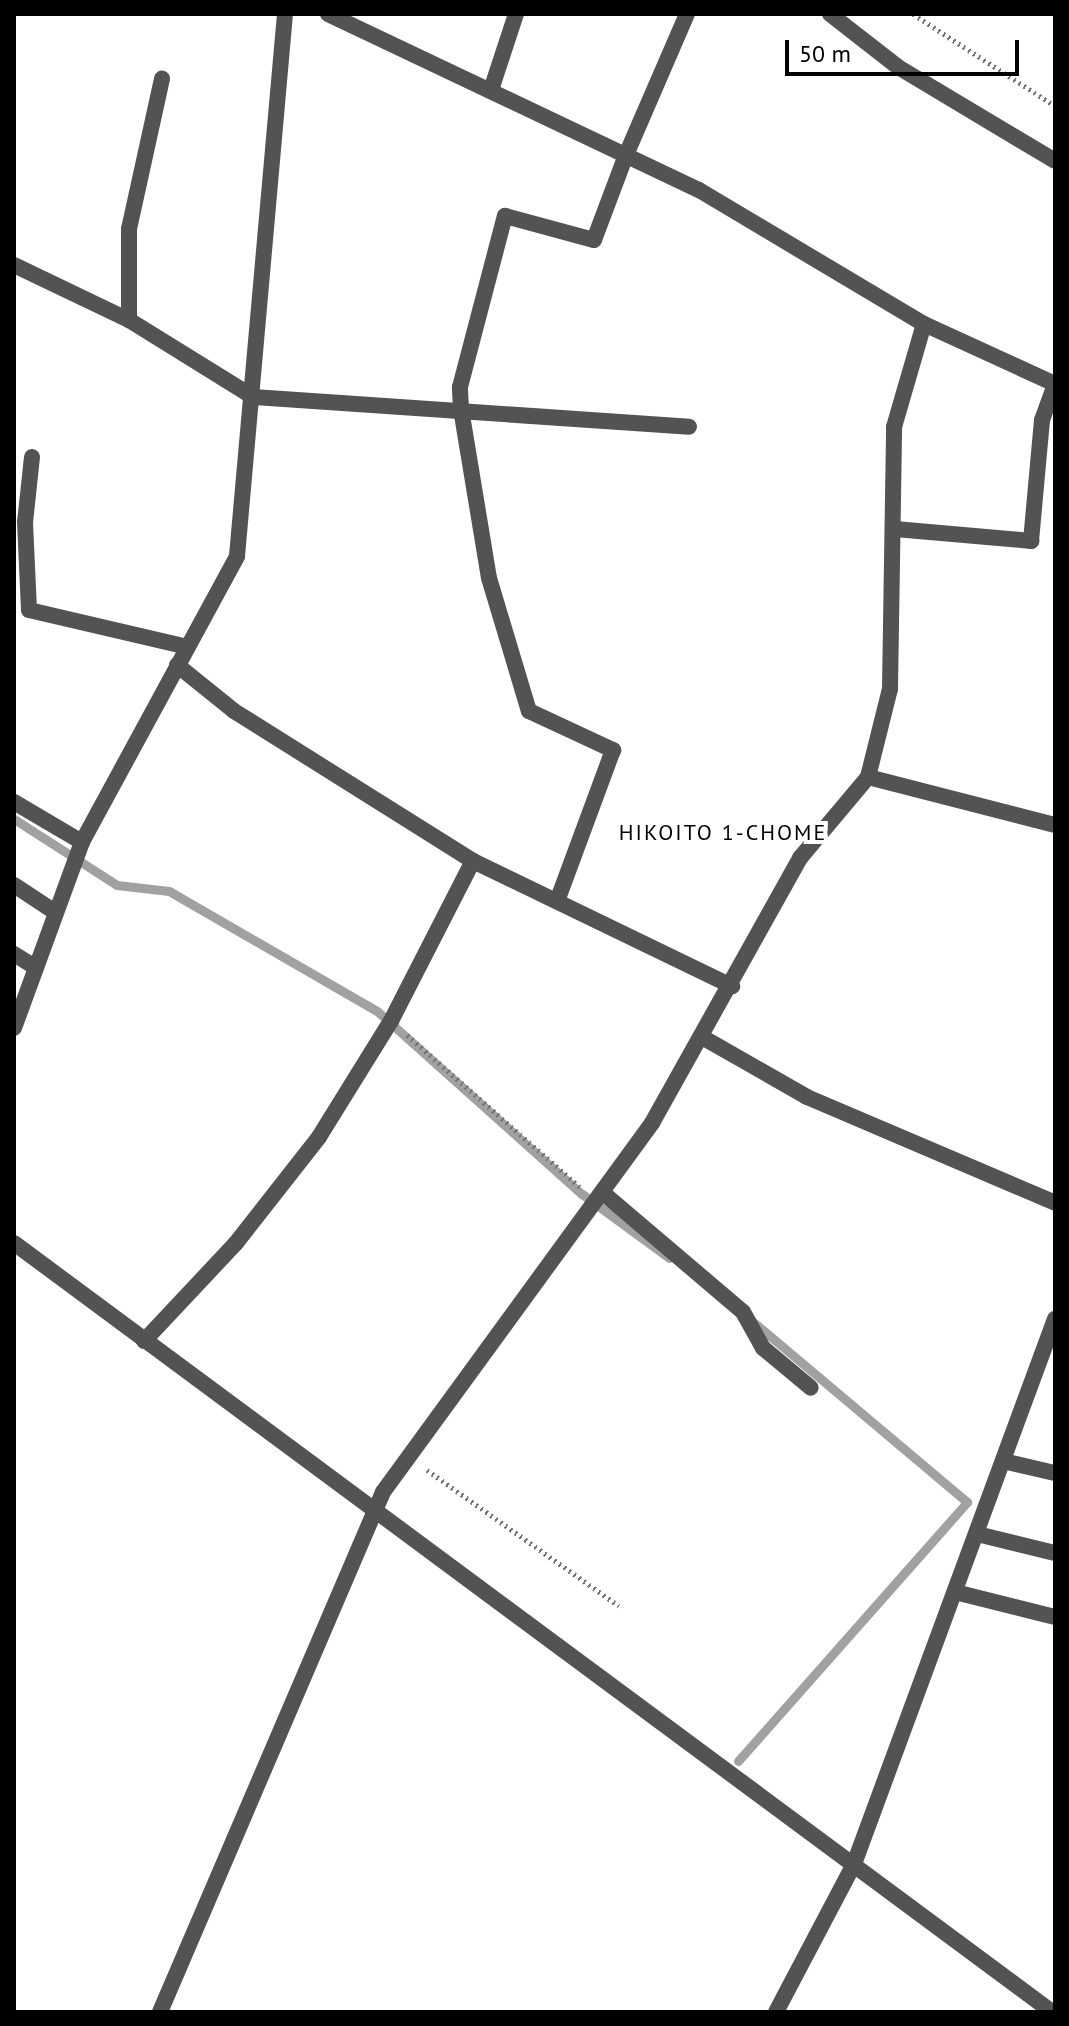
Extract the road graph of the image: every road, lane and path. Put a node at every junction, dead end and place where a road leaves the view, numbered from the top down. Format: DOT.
graph roads {
  1 [pos="285,14"];
  2 [pos="328,14"];
  3 [pos="516,14"];
  4 [pos="687,14"];
  5 [pos="830,14"];
  6 [pos="913,14"];
  7 [pos="162,79"];
  8 [pos="491,90"];
  9 [pos="1055,106"];
  10 [pos="626,155"];
  11 [pos="1055,161"];
  12 [pos="14,265"];
  13 [pos="129,320"];
  14 [pos="924,324"];
  15 [pos="1055,384"];
  16 [pos="253,397"];
  17 [pos="461,409"];
  18 [pos="689,427"];
  19 [pos="32,457"];
  20 [pos="895,529"];
  21 [pos="188,647"];
  22 [pos="177,665"];
  23 [pos="868,777"];
  24 [pos="14,802"];
  25 [pos="1055,825"];
  26 [pos="82,842"];
  27 [pos="473,861"];
  28 [pos="14,885"];
  29 [pos="557,901"];
  30 [pos="55,912"];
  31 [pos="14,954"];
  32 [pos="36,968"];
  33 [pos="732,986"];
  34 [pos="391,1021"];
  35 [pos="14,1028"];
  36 [pos="702,1037"];
  37 [pos="599,1196"];
  38 [pos="1055,1203"];
  39 [pos="14,1243"];
  40 [pos="1055,1319"];
  41 [pos="144,1341"];
  42 [pos="811,1388"];
  43 [pos="409,1457"];
  44 [pos="1003,1461"];
  45 [pos="1055,1473"];
  46 [pos="374,1508"];
  47 [pos="977,1534"];
  48 [pos="1055,1553"];
  49 [pos="955,1592"];
  50 [pos="619,1606"];
  51 [pos="1055,1617"];
  52 [pos="854,1864"];
  53 [pos="160,2012"];
  54 [pos="776,2012"];
  55 [pos="1052,2012"];
  1 -- 16 [label="street"];
  2 -- 8 [label="street"];
  3 -- 8 [label="street"];
  4 -- 10 [label="street"];
  5 -- 11 [label="street"];
  6 -- 9 [label="path"];
  7 -- 13 [label="street"];
  8 -- 10 [label="street"];
  10 -- 14 [label="street"];
  10 -- 17 [label="street"];
  12 -- 13 [label="street"];
  13 -- 16 [label="street"];
  14 -- 15 [label="street"];
  14 -- 20 [label="street"];
  15 -- 20 [label="street"];
  16 -- 17 [label="street"];
  16 -- 21 [label="street"];
  17 -- 18 [label="street"];
  17 -- 29 [label="street"];
  19 -- 21 [label="street"];
  20 -- 23 [label="street"];
  21 -- 22 [label="street"];
  22 -- 26 [label="street"];
  22 -- 27 [label="street"];
  23 -- 25 [label="street"];
  23 -- 33 [label="street"];
  24 -- 26 [label="street"];
  26 -- 30 [label="street"];
  27 -- 29 [label="street"];
  27 -- 34 [label="street"];
  28 -- 30 [label="street"];
  29 -- 33 [label="street"];
  30 -- 32 [label="street"];
  31 -- 32 [label="street"];
  32 -- 35 [label="street"];
  33 -- 36 [label="street"];
  34 -- 37 [label="path"];
  34 -- 41 [label="street"];
  36 -- 37 [label="street"];
  36 -- 38 [label="street"];
  37 -- 42 [label="street"];
  37 -- 43 [label="street"];
  39 -- 41 [label="street"];
  40 -- 44 [label="street"];
  41 -- 46 [label="street"];
  43 -- 46 [label="street"];
  43 -- 50 [label="path"];
  44 -- 45 [label="street"];
  44 -- 47 [label="street"];
  46 -- 52 [label="street"];
  46 -- 53 [label="street"];
  47 -- 48 [label="street"];
  47 -- 49 [label="street"];
  49 -- 51 [label="street"];
  49 -- 52 [label="street"];
  52 -- 54 [label="street"];
  52 -- 55 [label="street"];
}
